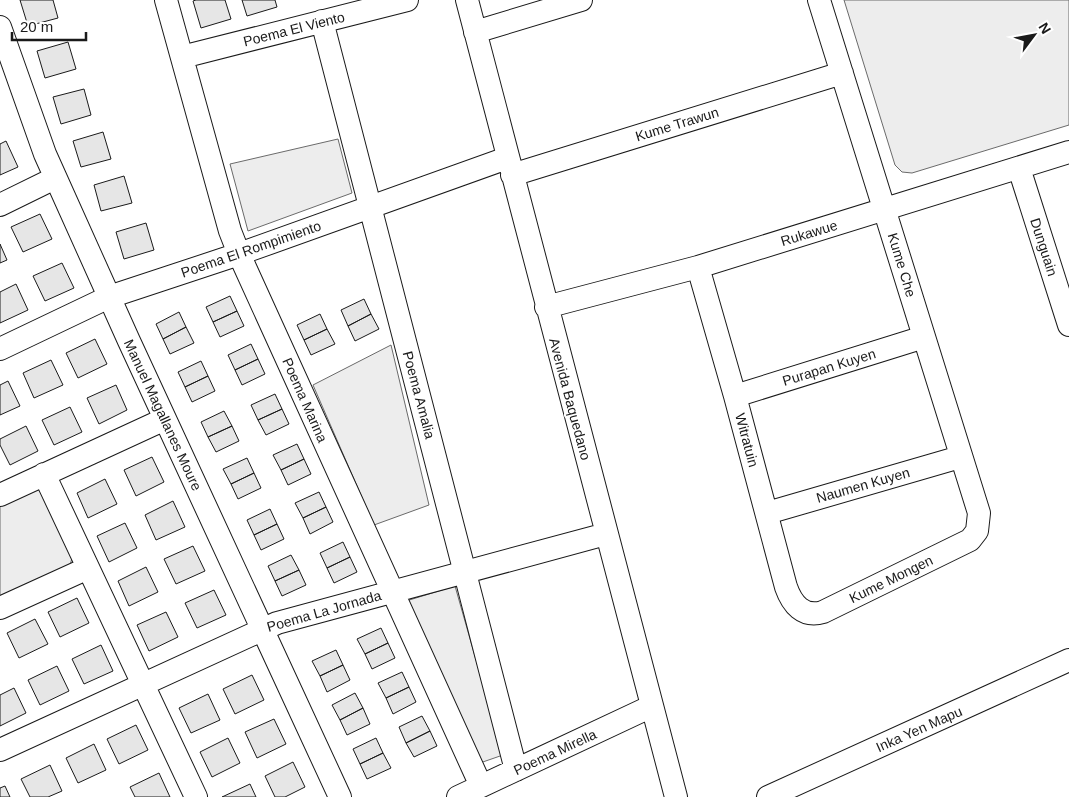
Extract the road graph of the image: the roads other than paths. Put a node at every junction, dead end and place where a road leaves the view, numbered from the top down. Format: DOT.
graph roads {
  1 [pos="166,0"];
  2 [pos="407,0"];
  3 [pos="467,0"];
  4 [pos="581,0"];
  5 [pos="819,0"];
  6 [pos="322,21"];
  7 [pos="0,27"];
  8 [pos="475,32"];
  9 [pos="182,57"];
  10 [pos="842,73"];
  11 [pos="1069,152"];
  12 [pos="509,166"];
  13 [pos="1019,168"];
  14 [pos="55,178"];
  15 [pos="0,205"];
  16 [pos="370,207"];
  17 [pos="885,210"];
  18 [pos="239,254"];
  19 [pos="698,267"];
  20 [pos="109,297"];
  21 [pos="546,307"];
  22 [pos="1069,325"];
  23 [pos="924,337"];
  24 [pos="0,349"];
  25 [pos="735,396"];
  26 [pos="165,419"];
  27 [pos="960,456"];
  28 [pos="44,474"];
  29 [pos="0,495"];
  30 [pos="767,513"];
  31 [pos="977,531"];
  32 [pos="606,534"];
  33 [pos="88,568"];
  34 [pos="465,572"];
  35 [pos="392,592"];
  36 [pos="0,608"];
  37 [pos="801,610"];
  38 [pos="262,628"];
  39 [pos="1069,660"];
  40 [pos="142,684"];
  41 [pos="652,706"];
  42 [pos="0,750"];
  43 [pos="516,770"];
  44 [pos="481,786"];
  45 [pos="196,797"];
  46 [pos="340,797"];
  47 [pos="458,797"];
  48 [pos="676,797"];
  49 [pos="768,797"];
  1 -- 9 [label="street, Poema Marina"];
  2 -- 6 [label="street, Poema El Viento"];
  3 -- 8 [label="street, Avenida Baquedano"];
  4 -- 8 [label="street"];
  5 -- 10 [label="street, Kume Che"];
  6 -- 9 [label="street, Poema El Viento"];
  6 -- 16 [label="street, Poema Amalia"];
  7 -- 14 [label="street, Manuel Magallanes Moure"];
  8 -- 12 [label="street, Avenida Baquedano"];
  9 -- 18 [label="street, Poema Marina"];
  10 -- 12 [label="street, Kume Trawun"];
  10 -- 17 [label="street, Kume Che"];
  11 -- 13 [label="street, Rukawue"];
  12 -- 16 [label="street, Poema El Rompimiento"];
  12 -- 21 [label="street, Avenida Baquedano"];
  13 -- 17 [label="street, Rukawue"];
  13 -- 22 [label="street, Dunguain"];
  14 -- 15 [label="street"];
  14 -- 20 [label="street, Manuel Magallanes Moure"];
  16 -- 18 [label="street, Poema El Rompimiento"];
  16 -- 34 [label="street, Poema Amalia"];
  17 -- 19 [label="street, Rukawue"];
  17 -- 23 [label="street, Kume Che"];
  18 -- 20 [label="street, Poema El Rompimiento"];
  18 -- 35 [label="street, Poema Marina"];
  19 -- 21 [label="street, Rukawue"];
  19 -- 25 [label="street, Witratuin"];
  20 -- 24 [label="street, Poema El Rompimiento"];
  20 -- 26 [label="street, Manuel Magallanes Moure"];
  21 -- 32 [label="street, Avenida Baquedano"];
  23 -- 25 [label="street, Purapan Kuyen"];
  23 -- 27 [label="street, Kume Che"];
  25 -- 30 [label="street, Witratuin"];
  26 -- 28 [label="street"];
  26 -- 38 [label="street, Manuel Magallanes Moure"];
  27 -- 30 [label="street, Naumen Kuyen"];
  27 -- 31 [label="street, Kume Che"];
  28 -- 29 [label="street"];
  28 -- 33 [label="street"];
  30 -- 37 [label="street, Witratuin"];
  31 -- 37 [label="street, Kume Mongen"];
  32 -- 34 [label="street, Poema La Jornada"];
  32 -- 41 [label="street, Avenida Baquedano"];
  33 -- 36 [label="street"];
  33 -- 40 [label="street"];
  34 -- 35 [label="street, Poema La Jornada"];
  34 -- 43 [label="street, Poema Amalia"];
  35 -- 38 [label="street, Poema La Jornada"];
  35 -- 44 [label="street, Poema Marina"];
  38 -- 40 [label="street, Poema La Jornada"];
  38 -- 46 [label="street, Manuel Magallanes Moure"];
  39 -- 49 [label="street, Inka Yen Mapu"];
  40 -- 42 [label="street, Poema La Jornada"];
  40 -- 45 [label="street"];
  41 -- 43 [label="street, Poema Mirella"];
  41 -- 48 [label="street, Avenida Baquedano"];
  43 -- 44 [label="street, Poema Mirella"];
  44 -- 47 [label="street, Poema Mirella"];
}
